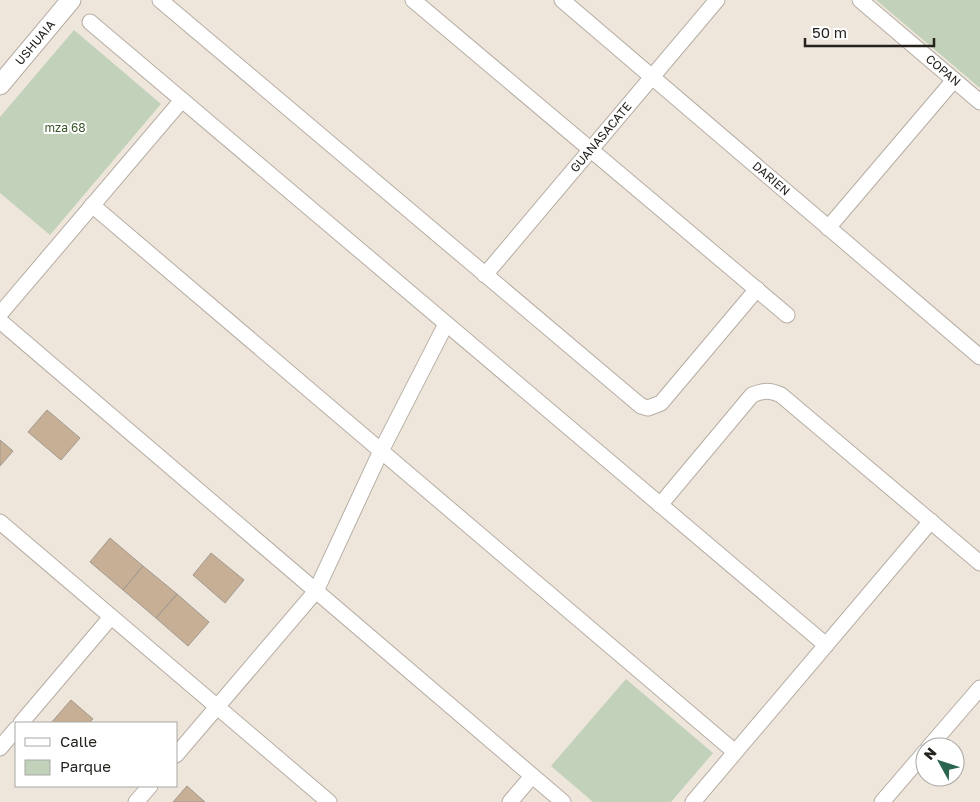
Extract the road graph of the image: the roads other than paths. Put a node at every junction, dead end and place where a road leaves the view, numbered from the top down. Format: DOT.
graph roads {
  1 [pos="71,0"];
  2 [pos="160,0"];
  3 [pos="413,0"];
  4 [pos="562,0"];
  5 [pos="717,0"];
  6 [pos="860,0"];
  7 [pos="90,22"];
  8 [pos="652,76"];
  9 [pos="954,80"];
  10 [pos="0,86"];
  11 [pos="182,100"];
  12 [pos="980,102"];
  13 [pos="590,148"];
  14 [pos="92,205"];
  15 [pos="828,228"];
  16 [pos="485,275"];
  17 [pos="757,289"];
  18 [pos="0,314"];
  19 [pos="787,316"];
  20 [pos="0,321"];
  21 [pos="446,324"];
  22 [pos="980,357"];
  23 [pos="380,453"];
  24 [pos="660,505"];
  25 [pos="931,521"];
  26 [pos="1,526"];
  27 [pos="980,563"];
  28 [pos="316,591"];
  29 [pos="111,617"];
  30 [pos="826,645"];
  31 [pos="980,688"];
  32 [pos="217,707"];
  33 [pos="22,722"];
  34 [pos="15,730"];
  35 [pos="938,737"];
  36 [pos="0,748"];
  37 [pos="735,752"];
  38 [pos="178,753"];
  39 [pos="915,764"];
  40 [pos="532,776"];
  41 [pos="149,787"];
  42 [pos="326,801"];
  43 [pos="136,802"];
  44 [pos="510,802"];
  45 [pos="562,802"];
  46 [pos="693,802"];
  47 [pos="882,802"];
  1 -- 10 [label="street, USHUAIA"];
  2 -- 16 [label="street"];
  3 -- 13 [label="street"];
  4 -- 8 [label="street, DARIEN"];
  5 -- 8 [label="street, GUANASACATE"];
  6 -- 9 [label="street, COPAN"];
  7 -- 11 [label="street"];
  8 -- 13 [label="street, GUANASACATE"];
  8 -- 15 [label="street, DARIEN"];
  9 -- 12 [label="street, COPAN"];
  9 -- 15 [label="street"];
  11 -- 14 [label="street"];
  11 -- 21 [label="street"];
  13 -- 16 [label="street, GUANASACATE"];
  13 -- 17 [label="street"];
  14 -- 18 [label="street"];
  14 -- 23 [label="street"];
  15 -- 22 [label="street, DARIEN"];
  16 -- 17 [label="street"];
  17 -- 19 [label="street"];
  20 -- 28 [label="street"];
  21 -- 23 [label="street"];
  21 -- 24 [label="street"];
  23 -- 28 [label="street"];
  23 -- 37 [label="street"];
  24 -- 25 [label="street"];
  24 -- 30 [label="street"];
  25 -- 27 [label="street"];
  25 -- 30 [label="street"];
  26 -- 29 [label="street"];
  28 -- 32 [label="street"];
  28 -- 40 [label="street"];
  29 -- 32 [label="street"];
  29 -- 33 [label="street"];
  30 -- 37 [label="street"];
  31 -- 35 [label="street"];
  32 -- 38 [label="street"];
  32 -- 42 [label="street"];
  34 -- 36 [label="street"];
  37 -- 46 [label="street"];
  39 -- 47 [label="street"];
  40 -- 44 [label="street"];
  40 -- 45 [label="street"];
  41 -- 43 [label="street"];
}
